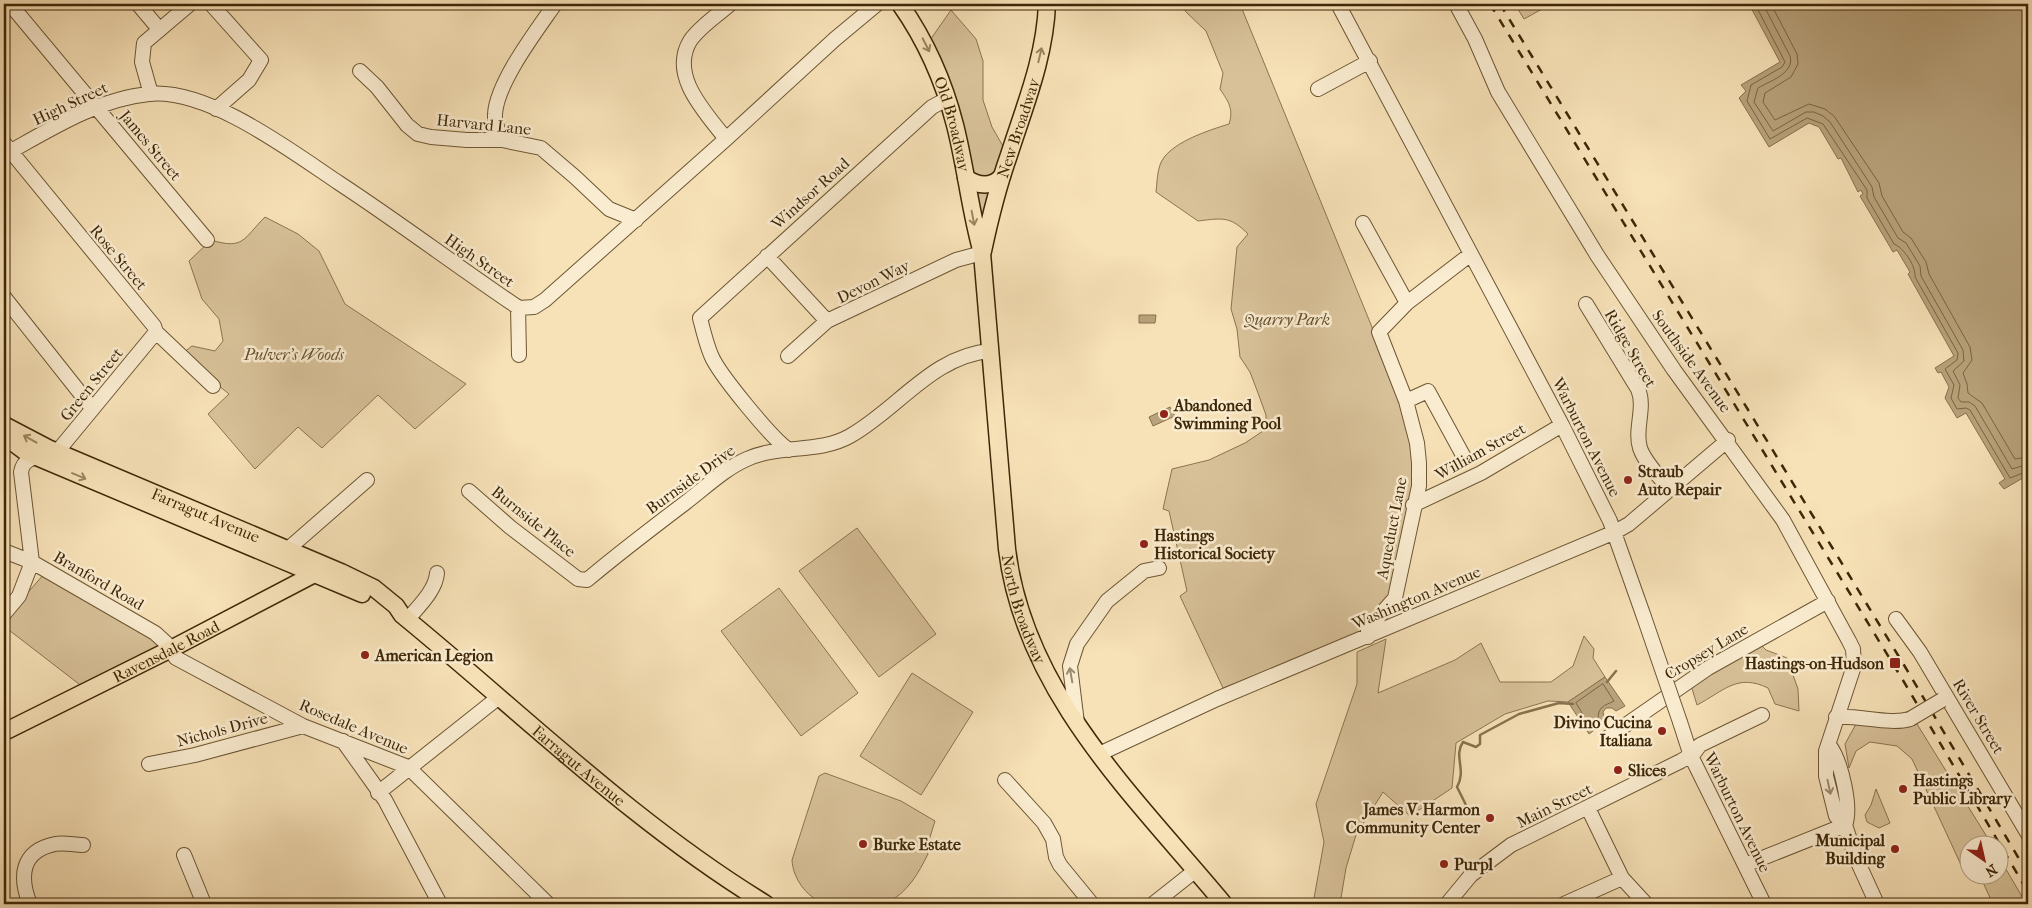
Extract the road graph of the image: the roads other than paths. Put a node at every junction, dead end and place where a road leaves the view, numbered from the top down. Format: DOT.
graph roads {
  1 [pos="10,4"];
  2 [pos="138,4"];
  3 [pos="190,4"];
  4 [pos="211,4"];
  5 [pos="555,4"];
  6 [pos="730,4"];
  7 [pos="877,4"];
  8 [pos="900,4"];
  9 [pos="1047,4"];
  10 [pos="1338,4"];
  11 [pos="1456,4"];
  12 [pos="159,29"];
  13 [pos="1370,61"];
  14 [pos="360,71"];
  15 [pos="1318,89"];
  16 [pos="150,94"];
  17 [pos="947,99"];
  18 [pos="96,107"];
  19 [pos="216,109"];
  20 [pos="726,139"];
  21 [pos="502,140"];
  22 [pos="6,150"];
  23 [pos="1002,176"];
  24 [pos="966,178"];
  25 [pos="636,220"];
  26 [pos="1363,223"];
  27 [pos="207,240"];
  28 [pos="982,253"];
  29 [pos="1471,254"];
  30 [pos="767,256"];
  31 [pos="4,297"];
  32 [pos="1407,302"];
  33 [pos="1586,304"];
  34 [pos="518,307"];
  35 [pos="827,321"];
  36 [pos="156,332"];
  37 [pos="991,351"];
  38 [pos="519,355"];
  39 [pos="788,356"];
  40 [pos="213,386"];
  41 [pos="1406,401"];
  42 [pos="92,408"];
  43 [pos="4,425"];
  44 [pos="1562,425"];
  45 [pos="4,436"];
  46 [pos="1728,440"];
  47 [pos="790,450"];
  48 [pos="47,454"];
  49 [pos="1465,459"];
  50 [pos="106,480"];
  51 [pos="367,480"];
  52 [pos="1670,490"];
  53 [pos="469,491"];
  54 [pos="1413,505"];
  55 [pos="1615,532"];
  56 [pos="4,550"];
  57 [pos="286,555"];
  58 [pos="32,562"];
  59 [pos="1159,568"];
  60 [pos="322,570"];
  61 [pos="438,573"];
  62 [pos="578,579"];
  63 [pos="283,592"];
  64 [pos="1828,601"];
  65 [pos="4,614"];
  66 [pos="404,617"];
  67 [pos="1896,619"];
  68 [pos="1368,637"];
  69 [pos="171,649"];
  70 [pos="498,697"];
  71 [pos="1944,698"];
  72 [pos="1762,715"];
  73 [pos="1836,716"];
  74 [pos="1077,723"];
  75 [pos="303,726"];
  76 [pos="4,732"];
  77 [pos="1607,738"];
  78 [pos="342,741"];
  79 [pos="1098,754"];
  80 [pos="1691,756"];
  81 [pos="149,764"];
  82 [pos="408,768"];
  83 [pos="1005,780"];
  84 [pos="378,793"];
  85 [pos="1588,808"];
  86 [pos="1844,825"];
  87 [pos="2028,834"];
  88 [pos="83,845"];
  89 [pos="184,855"];
  90 [pos="1745,865"];
  91 [pos="1196,870"];
  92 [pos="1622,878"];
  93 [pos="755,900"];
  94 [pos="30,904"];
  95 [pos="204,904"];
  96 [pos="440,904"];
  97 [pos="548,904"];
  98 [pos="766,904"];
  99 [pos="1092,904"];
  100 [pos="1152,904"];
  101 [pos="1224,904"];
  102 [pos="1447,904"];
  103 [pos="1564,904"];
  104 [pos="1646,904"];
  105 [pos="1764,904"];
  106 [pos="1877,904"];
  1 -- 18 [label="street, James Street"];
  2 -- 12 [label="street"];
  3 -- 12 [label="street"];
  4 -- 19 [label="street"];
  5 -- 21 [label="street"];
  6 -- 20 [label="street"];
  7 -- 20 [label="street, High Street"];
  8 -- 17 [label="main road, Old Broadway, one-way"];
  23 -- 9 [label="main road, New Broadway, one-way"];
  10 -- 13 [label="street, Warburton Avenue"];
  11 -- 46 [label="street, Southside Avenue"];
  12 -- 16 [label="street"];
  13 -- 15 [label="street"];
  13 -- 29 [label="street, Warburton Avenue"];
  14 -- 21 [label="street, Harvard Lane"];
  16 -- 18 [label="street, High Street"];
  16 -- 19 [label="street, High Street"];
  17 -- 24 [label="main road, Old Broadway"];
  17 -- 30 [label="street, Windsor Road"];
  18 -- 22 [label="street, High Street"];
  18 -- 27 [label="street, James Street"];
  19 -- 34 [label="street, High Street"];
  20 -- 25 [label="street, High Street"];
  21 -- 25 [label="street, Harvard Lane"];
  22 -- 36 [label="street, Rose Street"];
  23 -- 24 [label="main road"];
  23 -- 28 [label="main road, New Broadway"];
  24 -- 28 [label="main road, Old Broadway, one-way"];
  25 -- 34 [label="street, High Street"];
  26 -- 32 [label="street"];
  28 -- 35 [label="street, Devon Way"];
  28 -- 37 [label="main road, North Broadway"];
  29 -- 32 [label="street"];
  29 -- 44 [label="street, Warburton Avenue"];
  30 -- 35 [label="street"];
  30 -- 47 [label="street, Windsor Road"];
  31 -- 42 [label="street"];
  32 -- 41 [label="street, Aqueduct Lane"];
  33 -- 52 [label="street, Ridge Street"];
  34 -- 38 [label="street"];
  35 -- 39 [label="street, Devon Way"];
  36 -- 40 [label="street, Rose Street"];
  36 -- 42 [label="street, Green Street"];
  37 -- 47 [label="street, Burnside Drive"];
  37 -- 74 [label="main road, North Broadway"];
  41 -- 49 [label="street"];
  41 -- 54 [label="street, Aqueduct Lane"];
  42 -- 48 [label="street, Green Street"];
  48 -- 43 [label="main road, Farragut Avenue, one-way"];
  44 -- 54 [label="street, William Street"];
  44 -- 55 [label="street, Warburton Avenue"];
  45 -- 48 [label="main road, Farragut Avenue"];
  46 -- 52 [label="street, Washington Avenue"];
  46 -- 64 [label="street, Southside Avenue"];
  47 -- 62 [label="street, Burnside Drive"];
  48 -- 50 [label="main road, Farragut Avenue, one-way"];
  48 -- 50 [label="main road, Farragut Avenue"];
  48 -- 58 [label="street, Green Street"];
  50 -- 57 [label="main road, Farragut Avenue"];
  51 -- 57 [label="street"];
  52 -- 55 [label="street, Washington Avenue"];
  53 -- 62 [label="street, Burnside Place"];
  54 -- 68 [label="street, Aqueduct Lane"];
  55 -- 68 [label="street, Washington Avenue"];
  55 -- 80 [label="street, Warburton Avenue, bridge"];
  56 -- 58 [label="street, Branford Road"];
  57 -- 60 [label="main road, Farragut Avenue"];
  57 -- 63 [label="main road"];
  58 -- 65 [label="street"];
  58 -- 69 [label="street, Branford Road"];
  74 -- 59 [label="street, one-way"];
  60 -- 63 [label="main road, Ravensdale Road"];
  60 -- 66 [label="main road, Farragut Avenue"];
  61 -- 66 [label="street"];
  63 -- 69 [label="main road, Ravensdale Road"];
  64 -- 73 [label="street, Southside Avenue"];
  64 -- 77 [label="street, Cropsey Lane"];
  66 -- 70 [label="main road, Farragut Avenue"];
  67 -- 71 [label="street, River Street"];
  68 -- 79 [label="street, Washington Avenue"];
  69 -- 75 [label="street, Rosedale Avenue"];
  69 -- 76 [label="main road, Ravensdale Road"];
  70 -- 82 [label="street"];
  70 -- 93 [label="main road, Farragut Avenue"];
  71 -- 73 [label="street, bridge"];
  71 -- 87 [label="street, River Street"];
  72 -- 80 [label="street, Main Street"];
  73 -- 86 [label="street, Southside Avenue"];
  74 -- 79 [label="main road, North Broadway"];
  75 -- 78 [label="street, Rosedale Avenue"];
  75 -- 81 [label="street, Nichols Drive"];
  78 -- 82 [label="street, Rosedale Avenue"];
  78 -- 84 [label="street"];
  79 -- 91 [label="main road, North Broadway"];
  80 -- 85 [label="street, Main Street"];
  80 -- 90 [label="street, Warburton Avenue"];
  82 -- 84 [label="street"];
  82 -- 97 [label="street, Rosedale Avenue"];
  83 -- 99 [label="street"];
  84 -- 96 [label="street"];
  85 -- 92 [label="street"];
  85 -- 102 [label="street, Main Street"];
  86 -- 90 [label="street"];
  86 -- 106 [label="street"];
  88 -- 94 [label="street"];
  89 -- 95 [label="street"];
  90 -- 105 [label="street, Warburton Avenue"];
  91 -- 100 [label="street"];
  91 -- 101 [label="main road, North Broadway"];
  92 -- 103 [label="street"];
  92 -- 104 [label="street"];
  93 -- 98 [label="main road, Farragut Avenue"];
}
